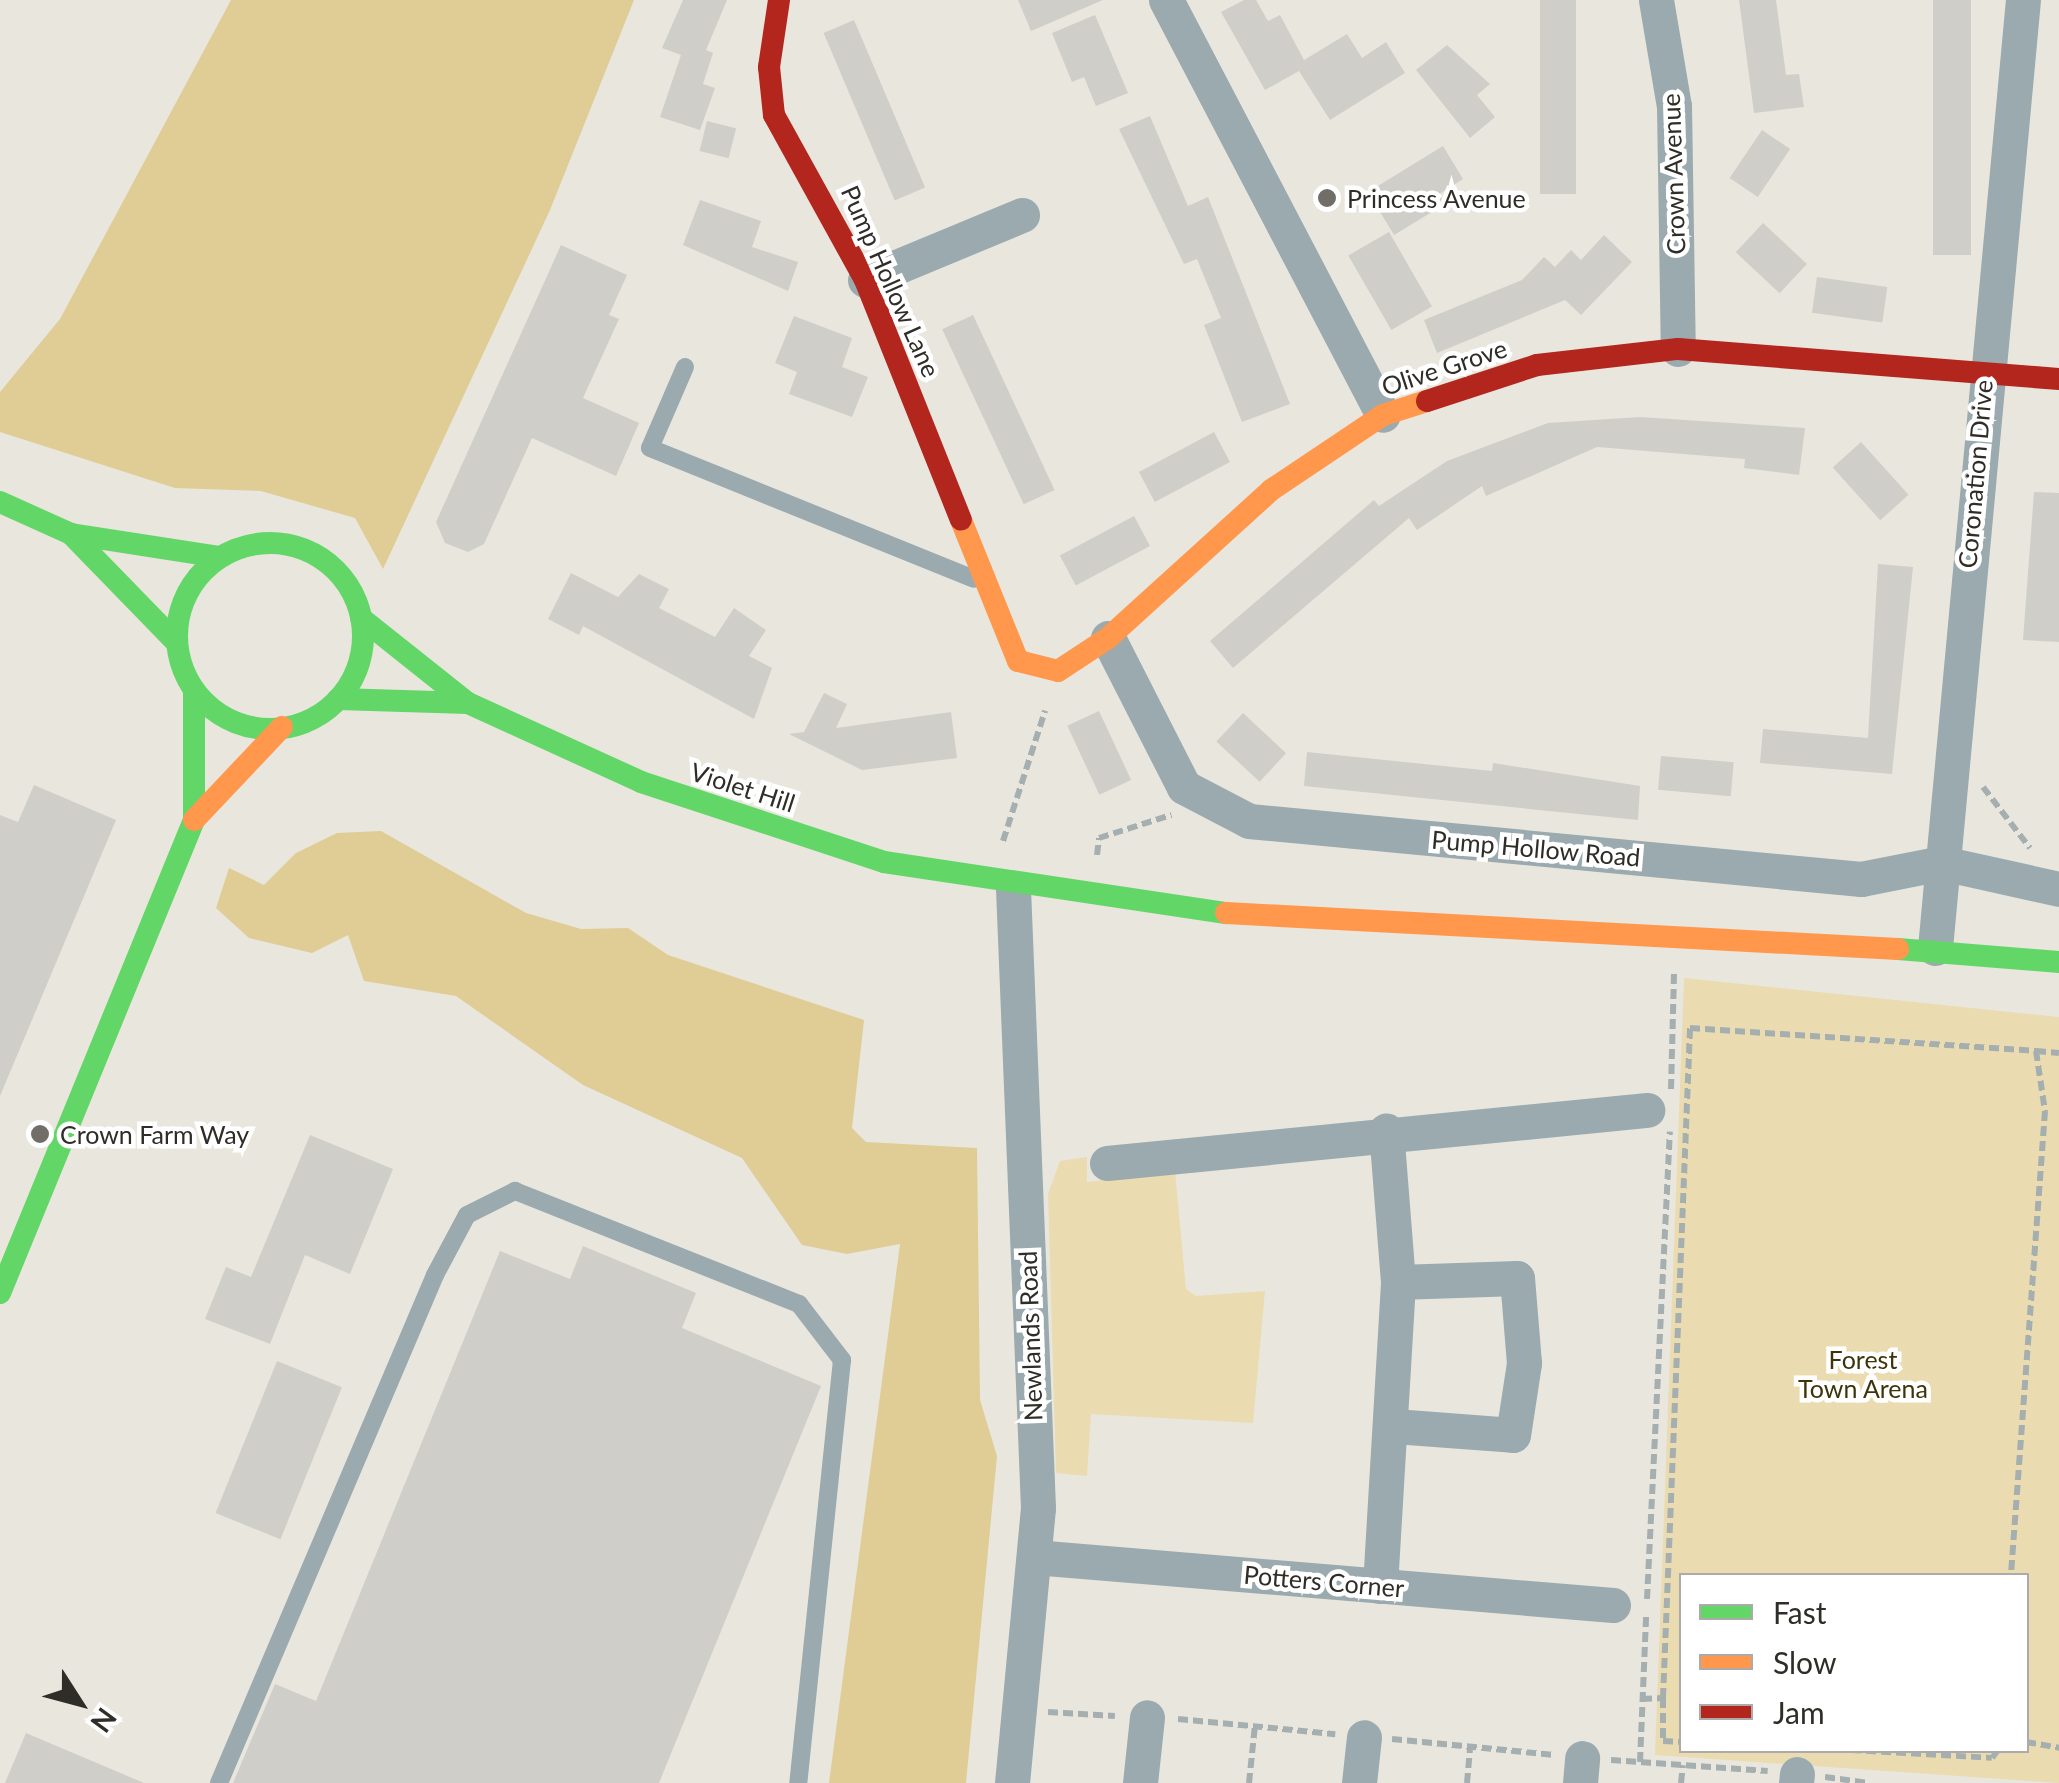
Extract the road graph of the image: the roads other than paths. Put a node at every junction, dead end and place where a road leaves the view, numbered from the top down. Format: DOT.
graph roads {
  1 [pos="779,0"];
  2 [pos="1166,0"];
  3 [pos="1656,0"];
  4 [pos="2022,0"];
  5 [pos="1022,215"];
  6 [pos="866,280"];
  7 [pos="1678,349"];
  8 [pos="686,367"];
  9 [pos="1983,373"];
  10 [pos="2059,379"];
  11 [pos="1383,415"];
  12 [pos="0,502"];
  13 [pos="72,534"];
  14 [pos="220,557"];
  15 [pos="988,584"];
  16 [pos="361,618"];
  17 [pos="1108,638"];
  18 [pos="177,643"];
  19 [pos="194,690"];
  20 [pos="338,698"];
  21 [pos="468,703"];
  22 [pos="282,727"];
  23 [pos="194,820"];
  24 [pos="1942,863"];
  25 [pos="1001,886"];
  26 [pos="2059,889"];
  27 [pos="1935,948"];
  28 [pos="2059,962"];
  29 [pos="1663,1107"];
  30 [pos="1386,1130"];
  31 [pos="1107,1163"];
  32 [pos="1398,1282"];
  33 [pos="0,1293"];
  34 [pos="1394,1426"];
  35 [pos="1034,1557"];
  36 [pos="1380,1586"];
  37 [pos="1613,1604"];
  38 [pos="1147,1717"];
  39 [pos="1364,1736"];
  40 [pos="220,1783"];
  41 [pos="798,1783"];
  42 [pos="1012,1783"];
  43 [pos="1140,1783"];
  44 [pos="1359,1783"];
  1 -- 6 [label="main road, Pump Hollow Lane"];
  2 -- 11 [label="street"];
  3 -- 7 [label="street, Crown Avenue"];
  4 -- 9 [label="street, Coronation Drive"];
  5 -- 6 [label="street"];
  6 -- 15 [label="main road, Pump Hollow Lane"];
  7 -- 9 [label="main road, Olive Grove"];
  7 -- 11 [label="main road, Olive Grove"];
  8 -- 15 [label="lane"];
  9 -- 10 [label="main road, Olive Grove"];
  9 -- 24 [label="street, Coronation Drive"];
  11 -- 17 [label="main road, Olive Grove"];
  12 -- 13 [label="main road"];
  13 -- 14 [label="main road"];
  13 -- 18 [label="main road"];
  14 -- 16 [label="main road"];
  14 -- 18 [label="main road"];
  15 -- 17 [label="main road, Olive Grove"];
  16 -- 20 [label="main road"];
  16 -- 21 [label="main road, Violet Hill"];
  17 -- 24 [label="street, Pump Hollow Road"];
  18 -- 19 [label="main road"];
  19 -- 22 [label="main road"];
  19 -- 23 [label="main road"];
  20 -- 21 [label="main road, Violet Hill"];
  20 -- 22 [label="main road"];
  21 -- 25 [label="main road, Violet Hill"];
  22 -- 23 [label="main road"];
  23 -- 33 [label="main road"];
  24 -- 26 [label="street, Pump Hollow Road"];
  24 -- 27 [label="street, Coronation Drive"];
  25 -- 27 [label="main road"];
  25 -- 35 [label="street, Newlands Road"];
  27 -- 28 [label="main road"];
  29 -- 30 [label="street"];
  30 -- 31 [label="street"];
  30 -- 32 [label="street"];
  32 -- 34 [label="street"];
  32 -- 34 [label="street"];
  34 -- 36 [label="street"];
  35 -- 36 [label="street, Potters Corner"];
  35 -- 42 [label="street, Newlands Road"];
  36 -- 37 [label="street, Potters Corner"];
  38 -- 43 [label="street"];
  39 -- 44 [label="street"];
  40 -- 41 [label="lane"];
}
